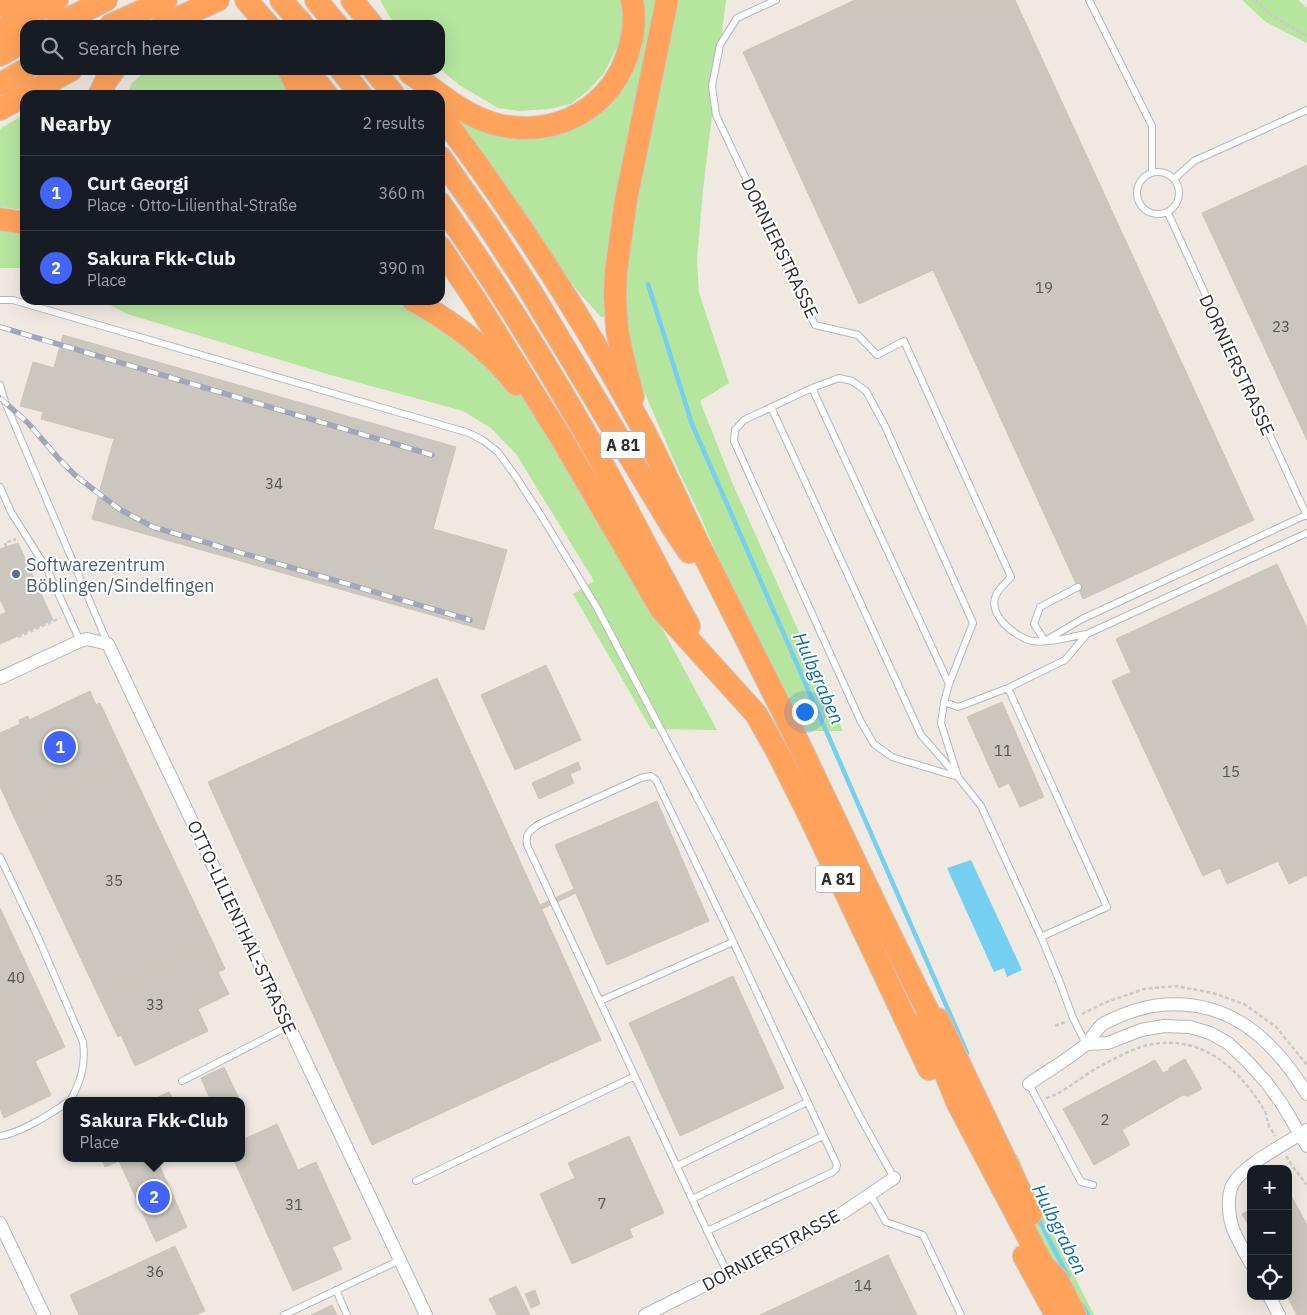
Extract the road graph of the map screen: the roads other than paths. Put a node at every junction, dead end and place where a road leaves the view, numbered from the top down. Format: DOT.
graph roads {
  1 [pos="29,0"];
  2 [pos="57,0"];
  3 [pos="106,0"];
  4 [pos="166,0"];
  5 [pos="218,0"];
  6 [pos="352,0"];
  7 [pos="632,0"];
  8 [pos="667,0"];
  9 [pos="776,0"];
  10 [pos="1089,0"];
  11 [pos="316,1"];
  12 [pos="0,6"];
  13 [pos="20,20"];
  14 [pos="20,20"];
  15 [pos="66,20"];
  16 [pos="123,20"];
  17 [pos="173,20"];
  18 [pos="333,20"];
  19 [pos="368,20"];
  20 [pos="0,31"];
  21 [pos="20,44"];
  22 [pos="0,55"];
  23 [pos="20,73"];
  24 [pos="62,75"];
  25 [pos="110,75"];
  26 [pos="291,75"];
  27 [pos="311,75"];
  28 [pos="344,75"];
  29 [pos="378,75"];
  30 [pos="412,75"];
  31 [pos="414,75"];
  32 [pos="0,84"];
  33 [pos="34,90"];
  34 [pos="102,90"];
  35 [pos="299,90"];
  36 [pos="323,90"];
  37 [pos="357,90"];
  38 [pos="390,90"];
  39 [pos="422,90"];
  40 [pos="434,90"];
  41 [pos="20,97"];
  42 [pos="445,98"];
  43 [pos="0,108"];
  44 [pos="1307,110"];
  45 [pos="445,121"];
  46 [pos="445,164"];
  47 [pos="1152,172"];
  48 [pos="1174,179"];
  49 [pos="445,210"];
  50 [pos="1168,213"];
  51 [pos="0,219"];
  52 [pos="20,222"];
  53 [pos="445,254"];
  54 [pos="0,300"];
  55 [pos="20,302"];
  56 [pos="30,305"];
  57 [pos="421,305"];
  58 [pos="0,385"];
  59 [pos="812,388"];
  60 [pos="771,408"];
  61 [pos="550,419"];
  62 [pos="642,427"];
  63 [pos="0,487"];
  64 [pos="0,503"];
  65 [pos="11,512"];
  66 [pos="1307,515"];
  67 [pos="1307,533"];
  68 [pos="1078,588"];
  69 [pos="1087,634"];
  70 [pos="80,641"];
  71 [pos="1045,641"];
  72 [pos="108,644"];
  73 [pos="707,658"];
  74 [pos="0,678"];
  75 [pos="949,684"];
  76 [pos="1008,688"];
  77 [pos="944,702"];
  78 [pos="797,740"];
  79 [pos="958,777"];
  80 [pos="0,857"];
  81 [pos="1041,937"];
  82 [pos="733,942"];
  83 [pos="600,1000"];
  84 [pos="289,1026"];
  85 [pos="1086,1044"];
  86 [pos="635,1076"];
  87 [pos="182,1081"];
  88 [pos="1029,1084"];
  89 [pos="1307,1094"];
  90 [pos="72,1097"];
  91 [pos="807,1102"];
  92 [pos="960,1104"];
  93 [pos="63,1106"];
  94 [pos="1303,1132"];
  95 [pos="0,1136"];
  96 [pos="823,1136"];
  97 [pos="1307,1146"];
  98 [pos="983,1149"];
  99 [pos="677,1166"];
  100 [pos="894,1178"];
  101 [pos="416,1181"];
  102 [pos="1093,1185"];
  103 [pos="870,1194"];
  104 [pos="692,1200"];
  105 [pos="0,1223"];
  106 [pos="707,1231"];
  107 [pos="4,1242"];
  108 [pos="1247,1256"];
  109 [pos="400,1260"];
  110 [pos="728,1274"];
  111 [pos="336,1290"];
  112 [pos="1270,1300"];
  113 [pos="44,1315"];
  114 [pos="284,1315"];
  115 [pos="347,1315"];
  116 [pos="426,1315"];
  117 [pos="645,1315"];
  118 [pos="961,1315"];
  119 [pos="1056,1315"];
  120 [pos="1075,1315"];
  121 [pos="1279,1315"];
  1 -- 12 [label="highway"];
  2 -- 13 [label="highway"];
  3 -- 15 [label="highway"];
  4 -- 16 [label="highway"];
  5 -- 17 [label="highway"];
  6 -- 19 [label="highway"];
  7 -- 42 [label="highway"];
  8 -- 62 [label="highway"];
  9 -- 71 [label="lane, DORNIERSTRASSE"];
  10 -- 47 [label="lane"];
  11 -- 18 [label="highway"];
  14 -- 20 [label="highway"];
  21 -- 22 [label="highway"];
  23 -- 32 [label="highway"];
  24 -- 33 [label="highway"];
  25 -- 34 [label="highway"];
  26 -- 35 [label="highway"];
  27 -- 36 [label="highway"];
  28 -- 37 [label="highway"];
  29 -- 38 [label="highway"];
  30 -- 39 [label="highway"];
  31 -- 40 [label="highway"];
  41 -- 43 [label="highway"];
  44 -- 48 [label="lane"];
  45 -- 62 [label="highway"];
  46 -- 78 [label="highway, A 81"];
  47 -- 48 [label="lane"];
  47 -- 50 [label="lane"];
  48 -- 50 [label="lane"];
  49 -- 73 [label="highway, A 81"];
  50 -- 66 [label="lane, DORNIERSTRASSE"];
  51 -- 52 [label="highway"];
  53 -- 61 [label="highway"];
  54 -- 55 [label="lane"];
  56 -- 100 [label="lane"];
  57 -- 61 [label="highway"];
  58 -- 72 [label="lane"];
  59 -- 60 [label="lane"];
  59 -- 75 [label="lane"];
  59 -- 75 [label="lane"];
  60 -- 79 [label="lane"];
  60 -- 79 [label="lane"];
  61 -- 73 [label="highway"];
  62 -- 78 [label="highway"];
  63 -- 65 [label="lane"];
  64 -- 65 [label="lane"];
  65 -- 70 [label="lane"];
  66 -- 71 [label="lane"];
  67 -- 69 [label="lane"];
  68 -- 71 [label="lane"];
  69 -- 71 [label="lane"];
  69 -- 76 [label="lane"];
  70 -- 72 [label="street"];
  70 -- 74 [label="street"];
  72 -- 84 [label="street, OTTO-LILIENTHAL-STRASSE"];
  73 -- 92 [label="highway, A 81"];
  75 -- 77 [label="lane"];
  76 -- 77 [label="lane"];
  76 -- 81 [label="lane"];
  77 -- 79 [label="lane"];
  78 -- 92 [label="highway, A 81"];
  79 -- 81 [label="lane"];
  80 -- 90 [label="lane"];
  81 -- 85 [label="lane"];
  82 -- 83 [label="lane"];
  82 -- 83 [label="lane"];
  82 -- 91 [label="lane"];
  83 -- 86 [label="lane"];
  84 -- 87 [label="lane"];
  84 -- 109 [label="street, OTTO-LILIENTHAL-STRASSE"];
  85 -- 88 [label="street"];
  85 -- 89 [label="street"];
  85 -- 94 [label="street"];
  86 -- 99 [label="lane"];
  86 -- 101 [label="lane"];
  88 -- 102 [label="lane"];
  91 -- 96 [label="lane"];
  91 -- 99 [label="lane"];
  92 -- 98 [label="highway, A 81"];
  92 -- 98 [label="highway, A 81"];
  93 -- 95 [label="lane"];
  94 -- 97 [label="street"];
  94 -- 108 [label="street"];
  96 -- 104 [label="lane"];
  96 -- 106 [label="lane"];
  98 -- 119 [label="highway, A 81"];
  98 -- 120 [label="highway, A 81"];
  99 -- 104 [label="lane"];
  100 -- 103 [label="street, DORNIERSTRASSE"];
  103 -- 110 [label="street, DORNIERSTRASSE"];
  103 -- 118 [label="lane"];
  104 -- 106 [label="lane"];
  105 -- 107 [label="street"];
  106 -- 110 [label="lane"];
  107 -- 113 [label="street"];
  109 -- 111 [label="lane"];
  109 -- 116 [label="street, OTTO-LILIENTHAL-STRASSE"];
  110 -- 117 [label="street, DORNIERSTRASSE"];
  111 -- 114 [label="lane"];
  111 -- 115 [label="lane"];
  112 -- 121 [label="street"];
}
